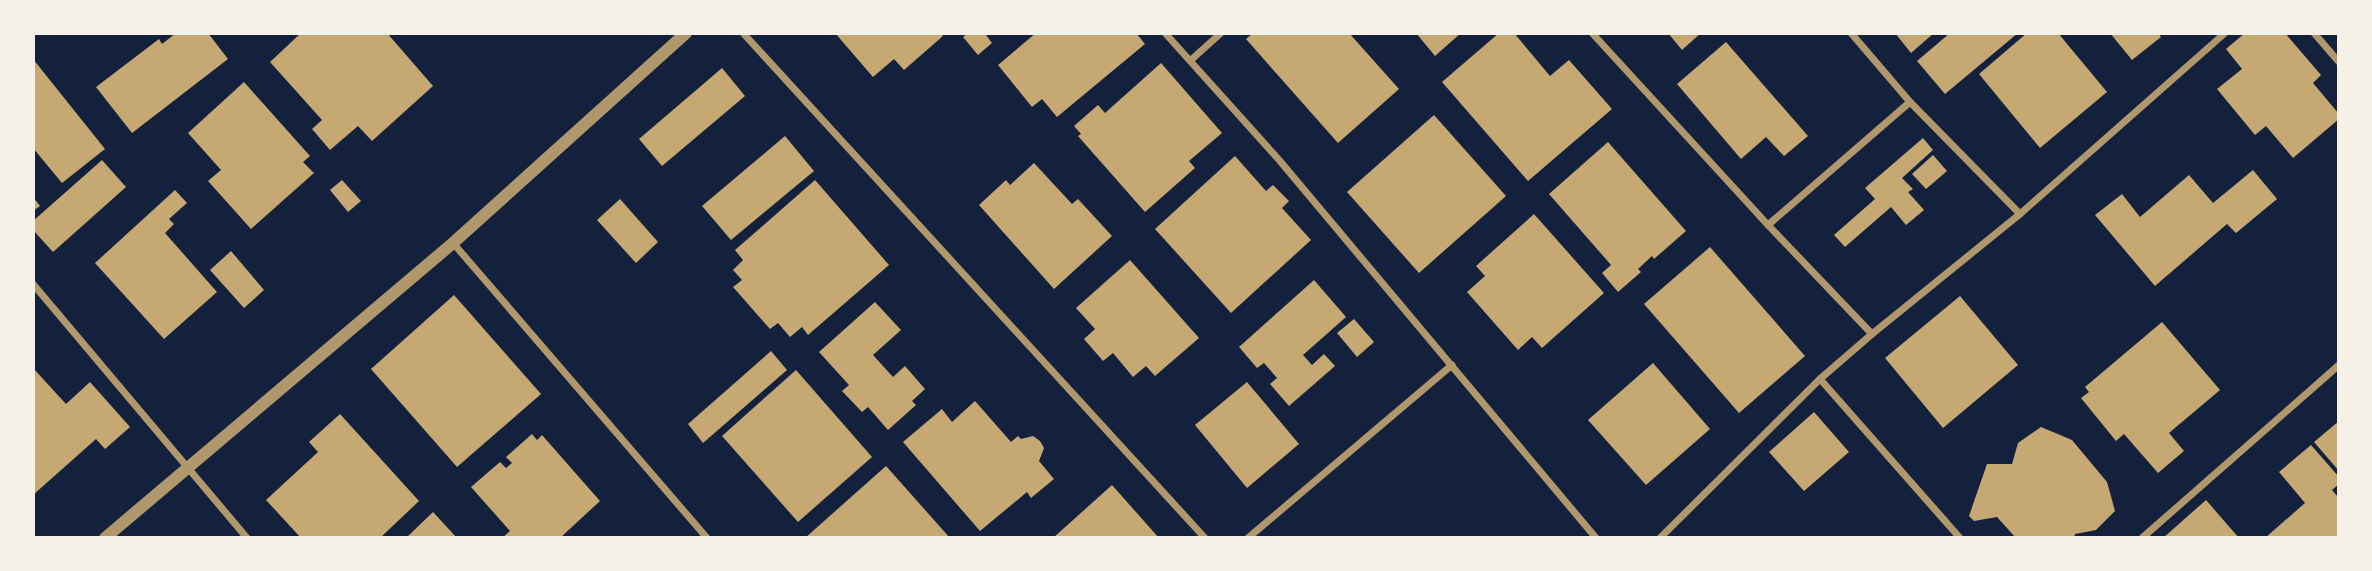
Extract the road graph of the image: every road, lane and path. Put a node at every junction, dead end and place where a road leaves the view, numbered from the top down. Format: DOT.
graph roads {
  1 [pos="686,33"];
  2 [pos="743,33"];
  3 [pos="1165,33"];
  4 [pos="1221,33"];
  5 [pos="1592,33"];
  6 [pos="1851,33"];
  7 [pos="2225,33"];
  8 [pos="2314,33"];
  9 [pos="1191,60"];
  10 [pos="2339,62"];
  11 [pos="1910,102"];
  12 [pos="2020,214"];
  13 [pos="1768,225"];
  14 [pos="453,243"];
  15 [pos="33,284"];
  16 [pos="1872,334"];
  17 [pos="1452,365"];
  18 [pos="2339,365"];
  19 [pos="1820,379"];
  20 [pos="188,469"];
  21 [pos="105,538"];
  22 [pos="247,538"];
  23 [pos="707,538"];
  24 [pos="1205,538"];
  25 [pos="1248,538"];
  26 [pos="1595,538"];
  27 [pos="1660,538"];
  28 [pos="1961,538"];
  29 [pos="2142,538"];
  1 -- 14 [label="street"];
  2 -- 24 [label="street"];
  3 -- 9 [label="street"];
  4 -- 9 [label="street"];
  5 -- 13 [label="street"];
  6 -- 11 [label="street"];
  7 -- 12 [label="street"];
  8 -- 10 [label="street"];
  9 -- 17 [label="street"];
  11 -- 12 [label="street"];
  11 -- 13 [label="street"];
  12 -- 16 [label="street"];
  13 -- 16 [label="street"];
  14 -- 20 [label="street"];
  14 -- 23 [label="street"];
  15 -- 20 [label="street"];
  16 -- 19 [label="street"];
  17 -- 25 [label="street"];
  17 -- 26 [label="street"];
  18 -- 29 [label="street"];
  19 -- 27 [label="street"];
  19 -- 28 [label="street"];
  20 -- 21 [label="street"];
  20 -- 22 [label="street"];
}
